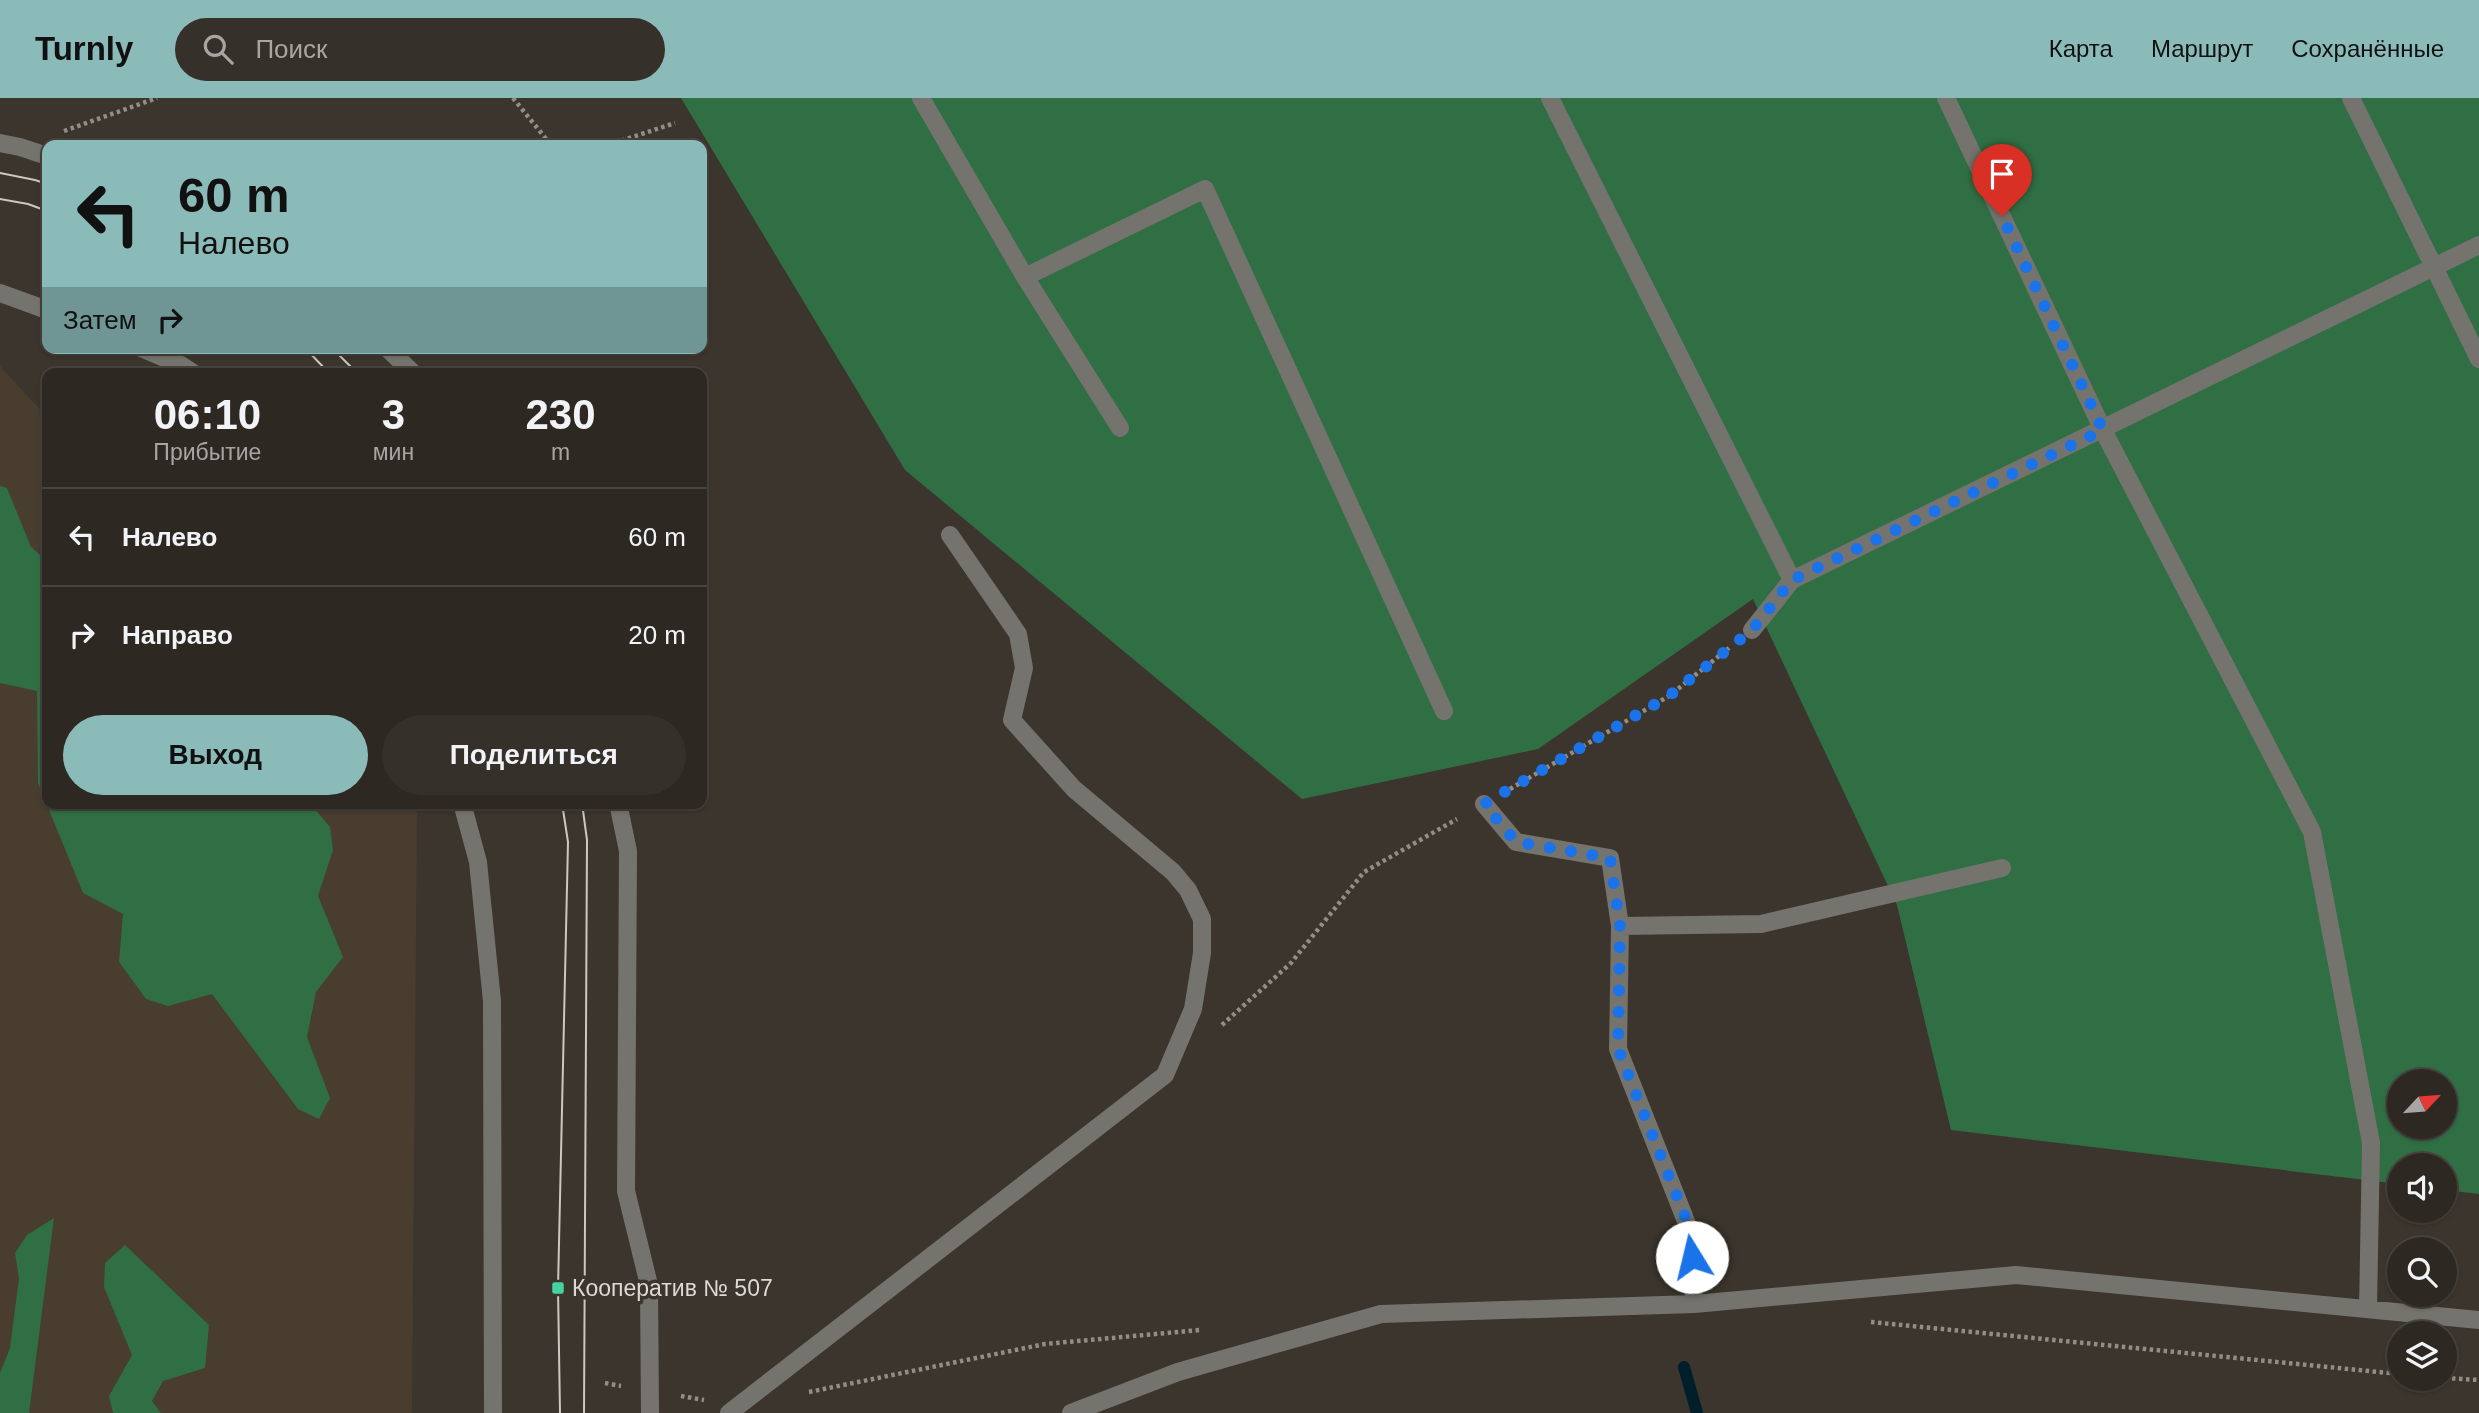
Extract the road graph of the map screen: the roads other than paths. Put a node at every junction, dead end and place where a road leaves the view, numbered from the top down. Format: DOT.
graph roads {
  1 [pos="921,98"];
  2 [pos="1550,98"];
  3 [pos="1946,98"];
  4 [pos="2351,98"];
  5 [pos="0,143"];
  6 [pos="42,154"];
  7 [pos="2479,245"];
  8 [pos="2434,266"];
  9 [pos="1026,277"];
  10 [pos="0,293"];
  11 [pos="42,308"];
  12 [pos="155,354"];
  13 [pos="393,354"];
  14 [pos="2479,359"];
  15 [pos="186,368"];
  16 [pos="408,368"];
  17 [pos="1120,428"];
  18 [pos="2103,430"];
  19 [pos="950,535"];
  20 [pos="1792,580"];
  21 [pos="1752,630"];
  22 [pos="1444,710"];
  23 [pos="1484,804"];
  24 [pos="464,809"];
  25 [pos="619,809"];
  26 [pos="2002,868"];
  27 [pos="1620,926"];
  28 [pos="1694,1304"];
  29 [pos="2368,1310"];
  30 [pos="2479,1320"];
  31 [pos="734,1409"];
  32 [pos="493,1413"];
  33 [pos="650,1413"];
  34 [pos="1071,1413"];
  1 -- 9 [label="street"];
  2 -- 20 [label="street"];
  3 -- 18 [label="street"];
  4 -- 8 [label="street"];
  5 -- 6 [label="street"];
  7 -- 8 [label="street"];
  8 -- 14 [label="street"];
  8 -- 18 [label="street"];
  9 -- 17 [label="street"];
  9 -- 22 [label="street"];
  10 -- 11 [label="street"];
  12 -- 15 [label="street"];
  13 -- 16 [label="street"];
  18 -- 20 [label="street"];
  18 -- 29 [label="street"];
  19 -- 31 [label="street"];
  20 -- 21 [label="street"];
  23 -- 27 [label="street"];
  24 -- 32 [label="street"];
  25 -- 33 [label="street"];
  26 -- 27 [label="street"];
  27 -- 28 [label="street"];
  28 -- 29 [label="street"];
  28 -- 34 [label="street"];
  29 -- 30 [label="street"];
}
